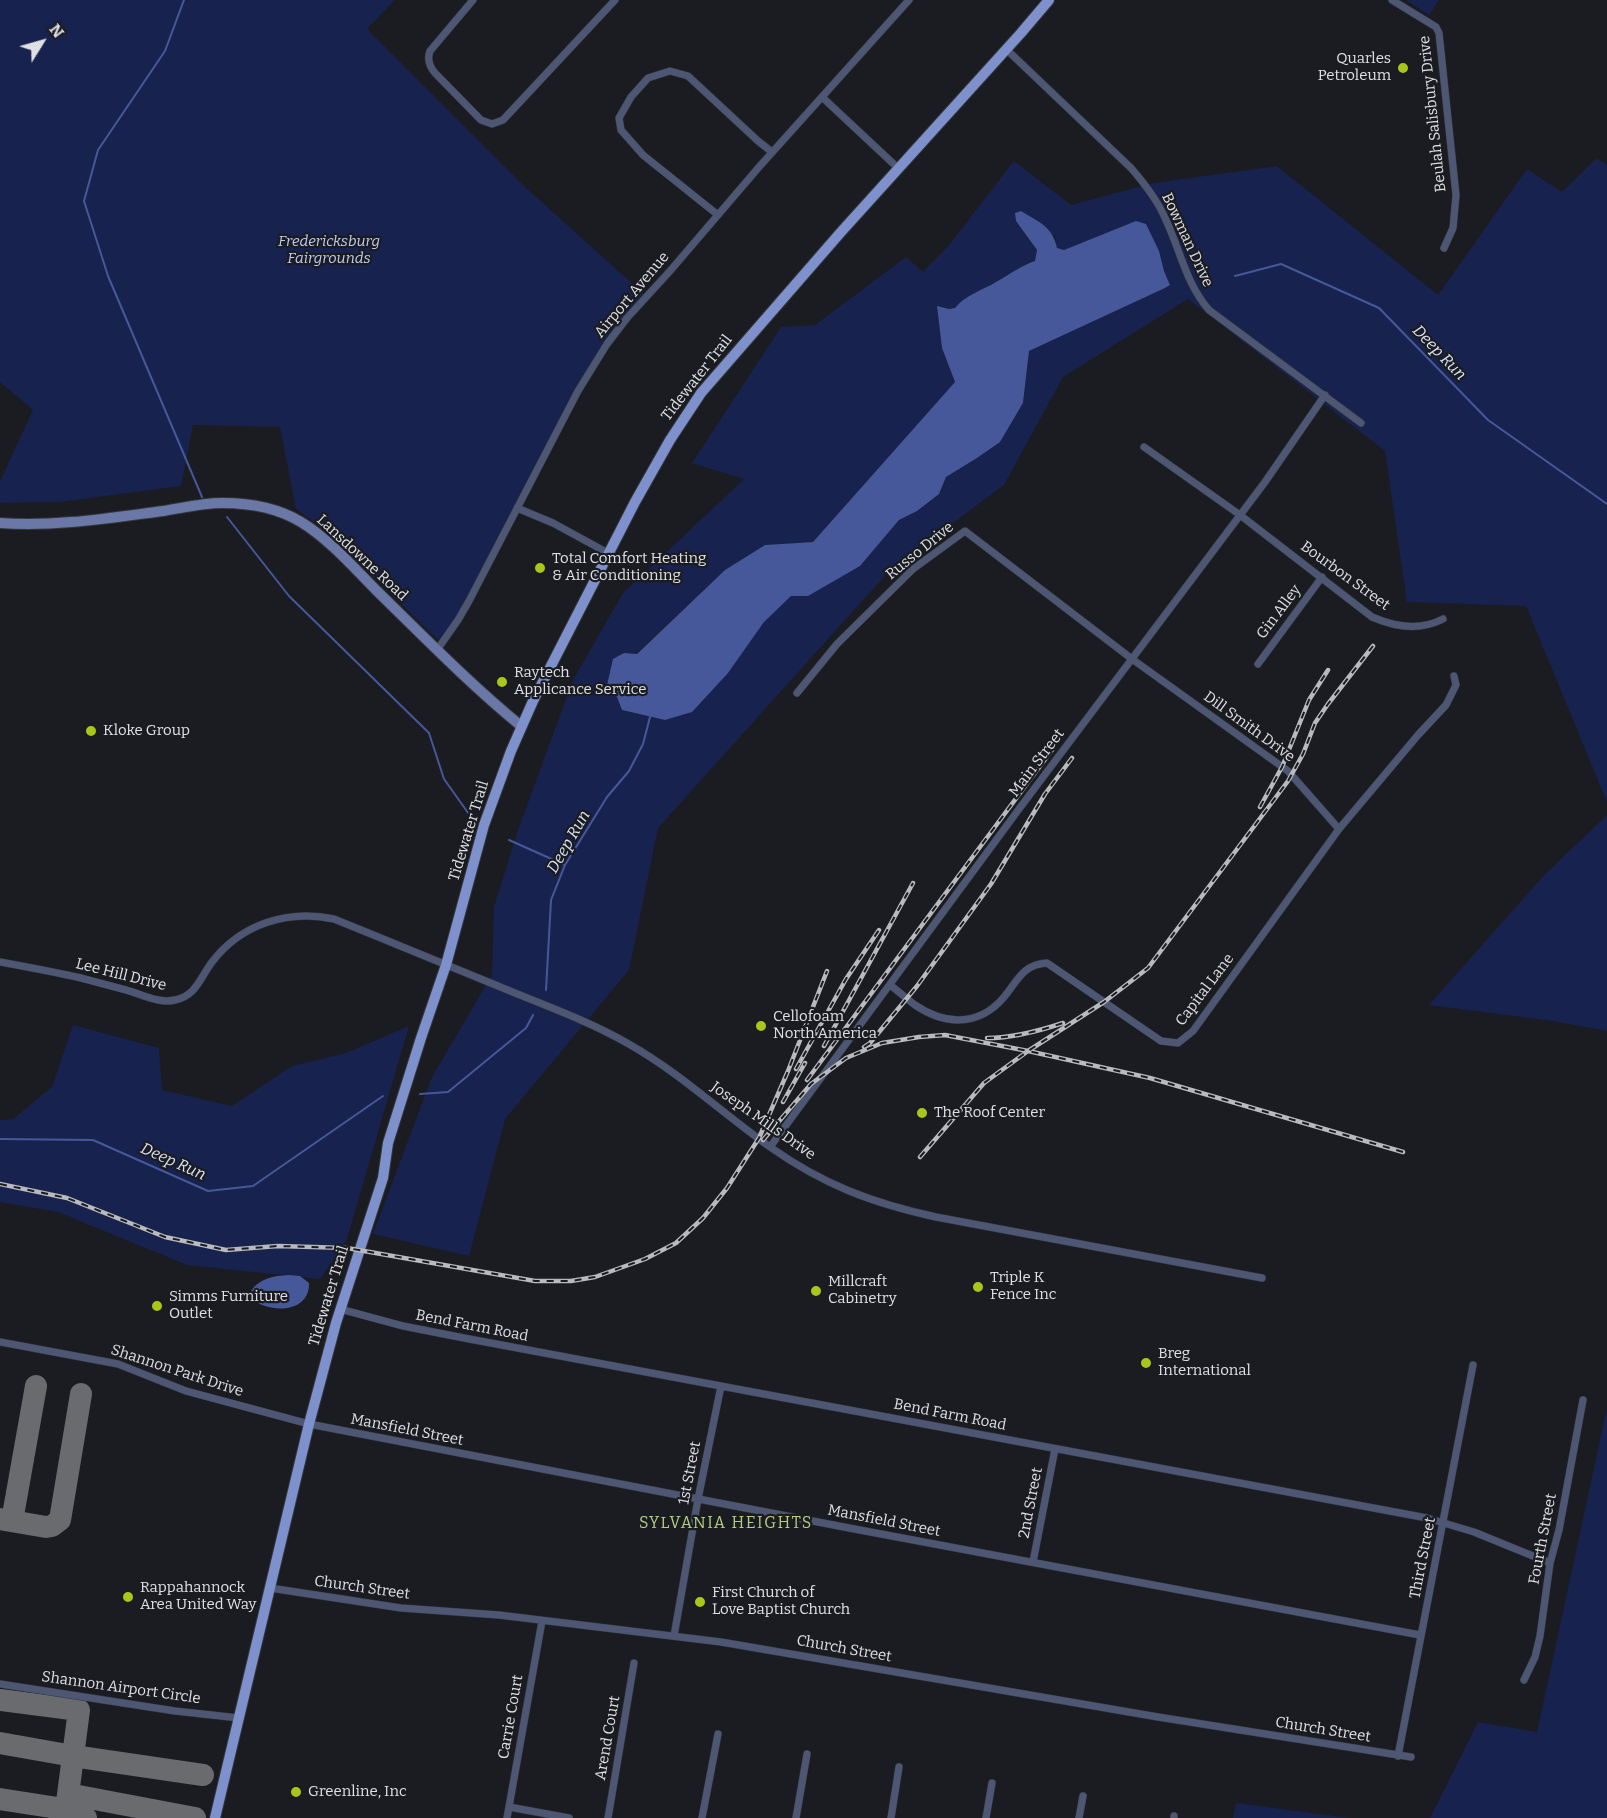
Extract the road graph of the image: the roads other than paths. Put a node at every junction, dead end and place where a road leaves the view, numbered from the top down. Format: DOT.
graph roads {
  1 [pos="472,0"];
  2 [pos="615,0"];
  3 [pos="909,0"];
  4 [pos="1048,0"];
  5 [pos="1392,0"];
  6 [pos="1006,49"];
  7 [pos="822,97"];
  8 [pos="772,152"];
  9 [pos="899,169"];
  10 [pos="718,214"];
  11 [pos="1444,248"];
  12 [pos="1325,395"];
  13 [pos="1361,423"];
  14 [pos="1144,447"];
  15 [pos="517,508"];
  16 [pos="1240,515"];
  17 [pos="0,523"];
  18 [pos="608,553"];
  19 [pos="1322,577"];
  20 [pos="1443,619"];
  21 [pos="437,650"];
  22 [pos="1132,660"];
  23 [pos="1258,664"];
  24 [pos="1454,676"];
  25 [pos="797,693"];
  26 [pos="521,726"];
  27 [pos="1339,829"];
  28 [pos="0,962"];
  29 [pos="446,965"];
  30 [pos="890,985"];
  31 [pos="770,1147"];
  32 [pos="1262,1278"];
  33 [pos="340,1309"];
  34 [pos="0,1342"];
  35 [pos="1473,1365"];
  36 [pos="721,1386"];
  37 [pos="1583,1400"];
  38 [pos="309,1424"];
  39 [pos="1055,1449"];
  40 [pos="698,1499"];
  41 [pos="1444,1522"];
  42 [pos="1033,1562"];
  43 [pos="1550,1563"];
  44 [pos="270,1588"];
  45 [pos="542,1621"];
  46 [pos="1420,1635"];
  47 [pos="674,1636"];
  48 [pos="634,1663"];
  49 [pos="1524,1680"];
  50 [pos="0,1684"];
  51 [pos="239,1718"];
  52 [pos="718,1734"];
  53 [pos="807,1754"];
  54 [pos="1398,1756"];
  55 [pos="1411,1757"];
  56 [pos="899,1767"];
  57 [pos="992,1783"];
  58 [pos="1083,1796"];
  59 [pos="509,1807"];
  60 [pos="215,1818"];
  61 [pos="507,1818"];
  62 [pos="568,1818"];
  63 [pos="608,1818"];
  64 [pos="702,1818"];
  65 [pos="796,1818"];
  66 [pos="891,1818"];
  67 [pos="986,1818"];
  68 [pos="1079,1818"];
  1 -- 2 [label="street"];
  3 -- 7 [label="street, Airport Avenue"];
  4 -- 6 [label="main road, Tidewater Trail"];
  5 -- 11 [label="street, Beulah Salisbury Drive"];
  6 -- 9 [label="main road, Tidewater Trail"];
  6 -- 12 [label="street, Bowman Drive"];
  7 -- 8 [label="street, Airport Avenue"];
  7 -- 9 [label="street"];
  8 -- 10 [label="street, Airport Avenue"];
  8 -- 10 [label="street"];
  9 -- 18 [label="main road, Tidewater Trail"];
  10 -- 15 [label="street, Airport Avenue"];
  12 -- 13 [label="street, Bowman Drive"];
  12 -- 16 [label="street, Main Street"];
  14 -- 16 [label="street, Bourbon Street"];
  15 -- 18 [label="street"];
  15 -- 21 [label="street, Airport Avenue"];
  16 -- 19 [label="street, Bourbon Street"];
  16 -- 22 [label="street, Main Street"];
  17 -- 21 [label="main road, Lansdowne Road"];
  18 -- 26 [label="main road, Tidewater Trail"];
  19 -- 20 [label="street, Bourbon Street"];
  19 -- 23 [label="street, Gin Alley"];
  21 -- 26 [label="main road, Lansdowne Road"];
  22 -- 25 [label="street, Russo Drive"];
  22 -- 27 [label="street, Dill Smith Drive"];
  22 -- 30 [label="street, Main Street"];
  24 -- 27 [label="street, Capital Lane"];
  26 -- 29 [label="main road, Tidewater Trail"];
  27 -- 30 [label="street, Capital Lane"];
  28 -- 29 [label="street, Lee Hill Drive"];
  29 -- 31 [label="street, Joseph Mills Drive"];
  29 -- 33 [label="main road, Tidewater Trail"];
  30 -- 31 [label="street, Main Street"];
  31 -- 32 [label="street, Joseph Mills Drive"];
  33 -- 36 [label="street, Bend Farm Road"];
  33 -- 38 [label="main road, Tidewater Trail"];
  34 -- 38 [label="street, Shannon Park Drive"];
  35 -- 41 [label="street, Third Street"];
  36 -- 39 [label="street, Bend Farm Road"];
  36 -- 40 [label="street, 1st Street"];
  37 -- 43 [label="street, Fourth Street"];
  38 -- 40 [label="street, Mansfield Street"];
  38 -- 44 [label="main road, Tidewater Trail"];
  39 -- 41 [label="street, Bend Farm Road"];
  39 -- 42 [label="street, 2nd Street"];
  40 -- 42 [label="street, Mansfield Street"];
  40 -- 47 [label="street, 1st Street"];
  41 -- 43 [label="street, Bend Farm Road"];
  41 -- 46 [label="street, Third Street"];
  42 -- 46 [label="street, Mansfield Street"];
  43 -- 49 [label="street, Fourth Street"];
  44 -- 45 [label="street, Church Street"];
  44 -- 51 [label="main road, Tidewater Trail"];
  45 -- 47 [label="street, Church Street"];
  45 -- 59 [label="street, Carrie Court"];
  46 -- 54 [label="street, Third Street"];
  47 -- 54 [label="street, Church Street"];
  48 -- 63 [label="street, Arend Court"];
  50 -- 51 [label="street, Shannon Airport Circle"];
  51 -- 60 [label="main road, Tidewater Trail"];
  52 -- 64 [label="street"];
  53 -- 65 [label="street"];
  54 -- 55 [label="street, Church Street"];
  56 -- 66 [label="street"];
  57 -- 67 [label="street"];
  58 -- 68 [label="street"];
  59 -- 61 [label="street, Carrie Court"];
  59 -- 62 [label="street"];
}
